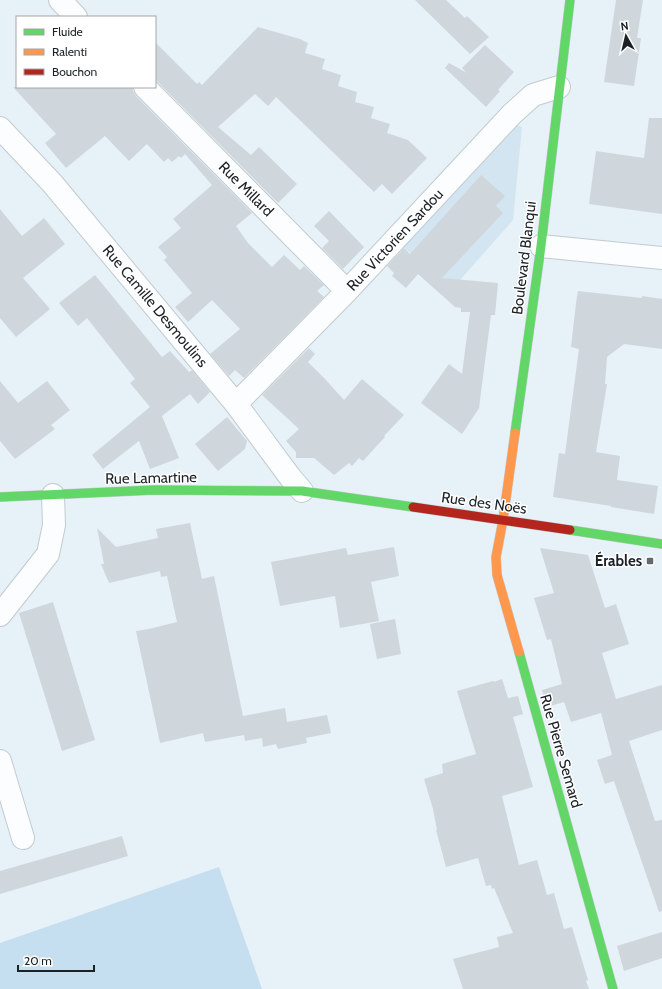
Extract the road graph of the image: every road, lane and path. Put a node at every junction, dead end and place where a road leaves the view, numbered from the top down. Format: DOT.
graph roads {
  1 [pos="60,0"];
  2 [pos="570,0"];
  3 [pos="75,16"];
  4 [pos="559,87"];
  5 [pos="146,88"];
  6 [pos="0,128"];
  7 [pos="541,246"];
  8 [pos="662,258"];
  9 [pos="347,291"];
  10 [pos="236,404"];
  11 [pos="302,490"];
  12 [pos="53,495"];
  13 [pos="0,497"];
  14 [pos="503,520"];
  15 [pos="662,544"];
  16 [pos="0,615"];
  17 [pos="0,761"];
  18 [pos="23,838"];
  19 [pos="613,989"];
  1 -- 3 [label="street"];
  2 -- 4 [label="street, Boulevard Blanqui"];
  4 -- 7 [label="street, Boulevard Blanqui"];
  4 -- 9 [label="street, Rue Victorien Sardou"];
  5 -- 9 [label="street, Rue Millard"];
  6 -- 10 [label="street, Rue Camille Desmoulins"];
  7 -- 8 [label="street"];
  7 -- 14 [label="street, Boulevard Blanqui"];
  9 -- 10 [label="street, Rue Victorien Sardou"];
  10 -- 11 [label="street, Rue Camille Desmoulins"];
  11 -- 12 [label="street, Rue Lamartine"];
  11 -- 14 [label="street, Rue des Noës"];
  12 -- 13 [label="street, Rue Lamartine"];
  12 -- 16 [label="street"];
  14 -- 15 [label="street, Rue des Noës"];
  14 -- 19 [label="street, Rue Pierre Semard"];
  17 -- 18 [label="street"];
}
